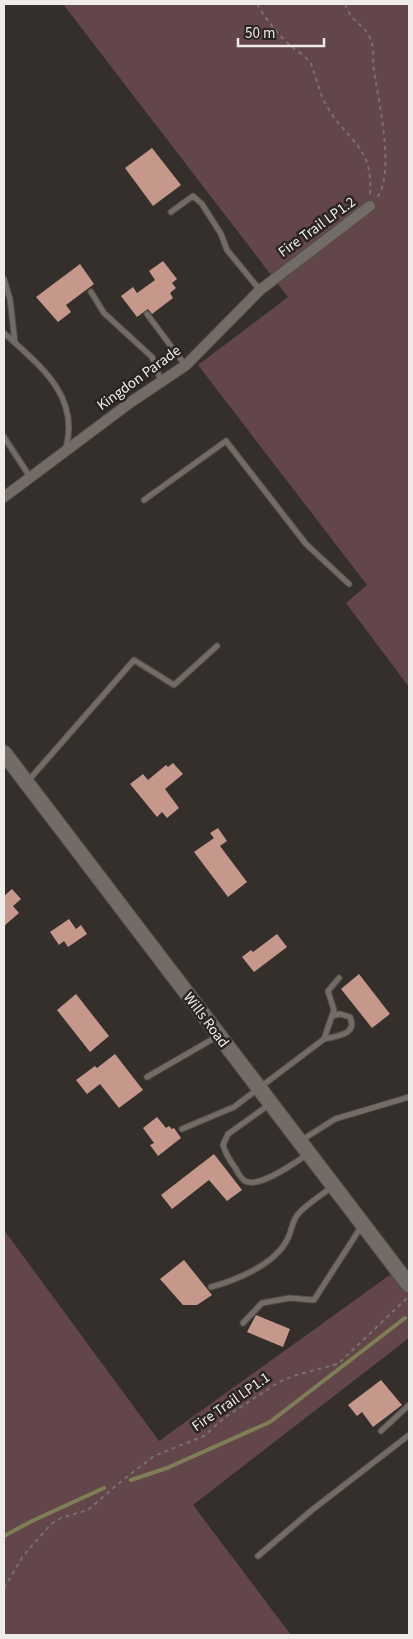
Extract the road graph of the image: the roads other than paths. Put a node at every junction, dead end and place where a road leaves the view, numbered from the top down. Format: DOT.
graph roads {
  1 [pos="370,206"];
  2 [pos="172,212"];
  3 [pos="281,272"];
  4 [pos="4,279"];
  5 [pos="260,290"];
  6 [pos="91,292"];
  7 [pos="146,314"];
  8 [pos="4,334"];
  9 [pos="15,343"];
  10 [pos="186,365"];
  11 [pos="161,381"];
  12 [pos="4,437"];
  13 [pos="66,451"];
  14 [pos="30,477"];
  15 [pos="4,497"];
  16 [pos="144,500"];
  17 [pos="349,584"];
  18 [pos="217,646"];
  19 [pos="4,754"];
  20 [pos="26,783"];
  21 [pos="339,978"];
  22 [pos="332,1016"];
  23 [pos="218,1036"];
  24 [pos="324,1039"];
  25 [pos="147,1077"];
  26 [pos="258,1088"];
  27 [pos="409,1097"];
  28 [pos="270,1104"];
  29 [pos="182,1129"];
  30 [pos="304,1148"];
  31 [pos="333,1186"];
  32 [pos="362,1224"];
  33 [pos="409,1285"];
  34 [pos="211,1287"];
  35 [pos="243,1323"];
  36 [pos="409,1405"];
  37 [pos="381,1431"];
  38 [pos="409,1434"];
  39 [pos="258,1556"];
  1 -- 3 [label="street, Fire Trail LP1.2"];
  2 -- 5 [label="lane"];
  3 -- 5 [label="street, Kingdon Parade"];
  4 -- 9 [label="lane"];
  5 -- 10 [label="street, Kingdon Parade"];
  6 -- 11 [label="lane"];
  7 -- 10 [label="lane"];
  8 -- 9 [label="lane"];
  9 -- 13 [label="lane"];
  10 -- 11 [label="street, Kingdon Parade"];
  11 -- 13 [label="street, Kingdon Parade"];
  12 -- 14 [label="lane"];
  13 -- 14 [label="street, Kingdon Parade"];
  14 -- 15 [label="street, Kingdon Parade"];
  16 -- 17 [label="lane"];
  18 -- 20 [label="lane"];
  19 -- 20 [label="street, Wills Road"];
  20 -- 23 [label="street, Wills Road"];
  21 -- 22 [label="lane"];
  22 -- 24 [label="lane"];
  22 -- 24 [label="lane"];
  23 -- 25 [label="lane"];
  23 -- 26 [label="street, Wills Road"];
  24 -- 26 [label="lane"];
  26 -- 28 [label="street, Wills Road"];
  26 -- 29 [label="lane"];
  27 -- 30 [label="lane"];
  28 -- 30 [label="street, Wills Road"];
  28 -- 30 [label="lane"];
  30 -- 31 [label="street, Wills Road"];
  31 -- 32 [label="street, Wills Road"];
  31 -- 34 [label="lane"];
  32 -- 33 [label="street, Wills Road"];
  32 -- 35 [label="lane"];
  36 -- 37 [label="lane"];
  38 -- 39 [label="lane"];
}
